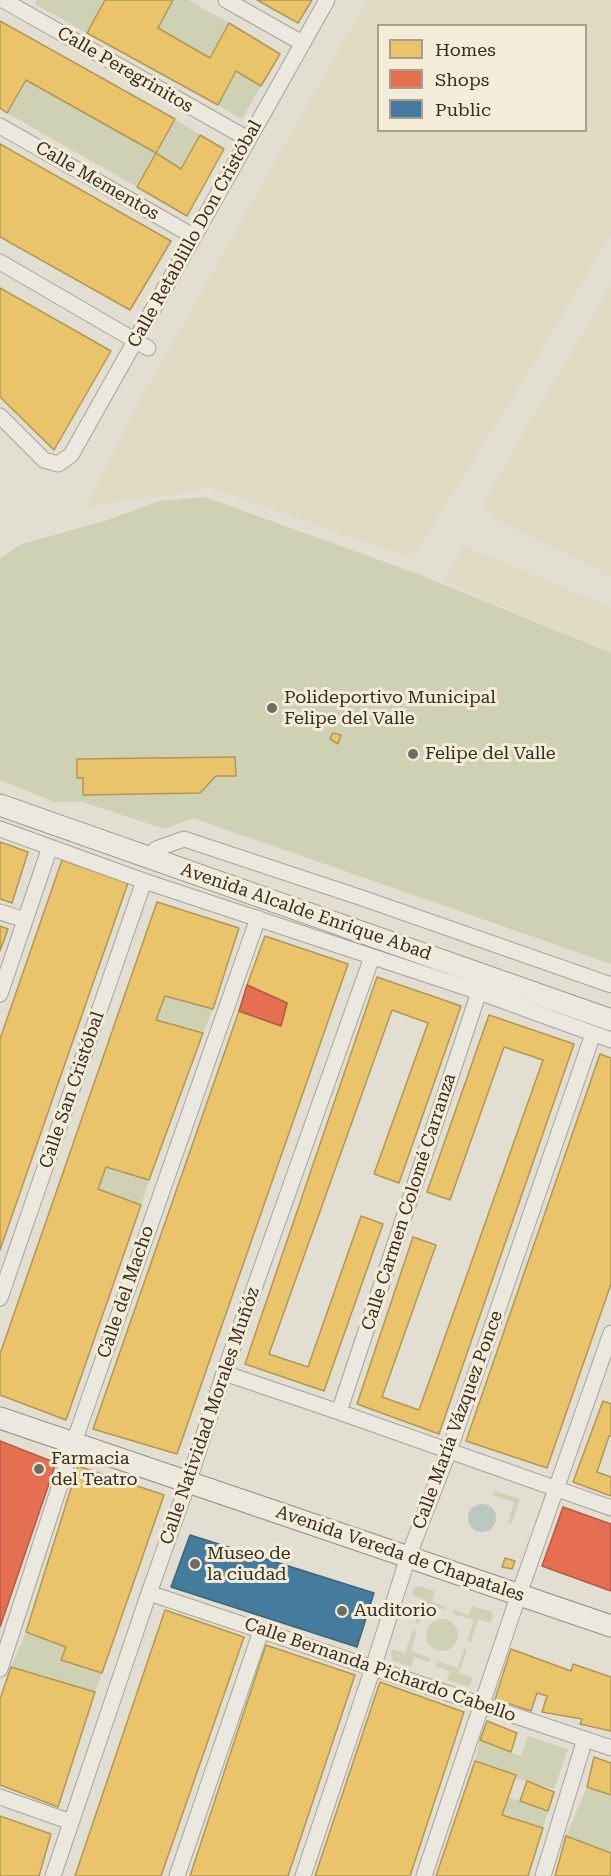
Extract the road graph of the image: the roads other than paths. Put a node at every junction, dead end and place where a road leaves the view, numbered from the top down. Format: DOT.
graph roads {
  1 [pos="3,0"];
  2 [pos="226,0"];
  3 [pos="327,0"];
  4 [pos="302,43"];
  5 [pos="0,126"];
  6 [pos="248,140"];
  7 [pos="194,236"];
  8 [pos="0,262"];
  9 [pos="141,344"];
  10 [pos="0,416"];
  11 [pos="0,795"];
  12 [pos="0,805"];
  13 [pos="0,829"];
  14 [pos="50,847"];
  15 [pos="156,849"];
  16 [pos="144,881"];
  17 [pos="0,912"];
  18 [pos="258,918"];
  19 [pos="25,920"];
  20 [pos="372,957"];
  21 [pos="611,985"];
  22 [pos="478,992"];
  23 [pos="0,994"];
  24 [pos="611,1008"];
  25 [pos="611,1020"];
  26 [pos="593,1034"];
  27 [pos="611,1040"];
  28 [pos="0,1298"];
  29 [pos="611,1333"];
  30 [pos="224,1373"];
  31 [pos="339,1412"];
  32 [pos="0,1418"];
  33 [pos="74,1442"];
  34 [pos="449,1451"];
  35 [pos="188,1483"];
  36 [pos="556,1490"];
  37 [pos="611,1508"];
  38 [pos="408,1557"];
  39 [pos="148,1593"];
  40 [pos="519,1594"];
  41 [pos="611,1626"];
  42 [pos="261,1630"];
  43 [pos="373,1668"];
  44 [pos="0,1669"];
  45 [pos="482,1705"];
  46 [pos="585,1740"];
  47 [pos="611,1748"];
  48 [pos="0,1797"];
  49 [pos="71,1822"];
  50 [pos="53,1876"];
  51 [pos="177,1876"];
  52 [pos="303,1876"];
  53 [pos="424,1876"];
  54 [pos="543,1876"];
  1 -- 6 [label="street, Calle Peregrinitos"];
  2 -- 4 [label="street"];
  3 -- 4 [label="street, Calle Retablillo Don Cristóbal"];
  4 -- 6 [label="street, Calle Retablillo Don Cristóbal"];
  5 -- 7 [label="street, Calle Mementos"];
  6 -- 7 [label="street, Calle Retablillo Don Cristóbal"];
  7 -- 9 [label="street, Calle Retablillo Don Cristóbal"];
  8 -- 9 [label="street"];
  9 -- 10 [label="street, Calle Retablillo Don Cristóbal"];
  11 -- 15 [label="main road, Avenida Alcalde Enrique Abad"];
  12 -- 25 [label="main road, Avenida Alcalde Enrique Abad"];
  13 -- 14 [label="street"];
  14 -- 16 [label="street"];
  14 -- 19 [label="street"];
  15 -- 21 [label="street, Avenida Alcalde Enrique Abad"];
  15 -- 24 [label="main road, Avenida Alcalde Enrique Abad"];
  16 -- 18 [label="street"];
  16 -- 28 [label="street, Calle San Cristóbal"];
  17 -- 19 [label="street"];
  18 -- 20 [label="street"];
  18 -- 33 [label="street, Calle del Macho"];
  19 -- 23 [label="street"];
  20 -- 22 [label="street"];
  20 -- 30 [label="street, Calle Natividad Morales Muñóz"];
  22 -- 26 [label="street"];
  22 -- 31 [label="street, Calle Carmen Colomé Carranza"];
  26 -- 27 [label="street"];
  26 -- 34 [label="street, Calle María Vázquez Ponce"];
  29 -- 36 [label="street"];
  30 -- 31 [label="street"];
  30 -- 35 [label="street, Calle Natividad Morales Muñóz"];
  31 -- 34 [label="street"];
  32 -- 33 [label="main road, Avenida Vereda de Chapatales"];
  33 -- 35 [label="main road, Avenida Vereda de Chapatales"];
  33 -- 44 [label="street, Calle del Macho"];
  34 -- 36 [label="street"];
  34 -- 38 [label="street, Calle María Vázquez Ponce"];
  35 -- 38 [label="main road, Avenida Vereda de Chapatales"];
  35 -- 39 [label="street, Calle Natividad Morales Muñóz"];
  36 -- 37 [label="street"];
  36 -- 40 [label="street"];
  38 -- 40 [label="main road, Avenida Vereda de Chapatales"];
  38 -- 43 [label="street, Calle María Vázquez Ponce"];
  39 -- 42 [label="street, Calle Bernanda Pichardo Cabello"];
  39 -- 49 [label="street, Calle Natividad Morales Muñóz"];
  40 -- 41 [label="main road, Avenida Vereda de Chapatales"];
  40 -- 45 [label="street"];
  42 -- 43 [label="street, Calle Bernanda Pichardo Cabello"];
  42 -- 51 [label="street"];
  43 -- 45 [label="street, Calle Bernanda Pichardo Cabello"];
  43 -- 52 [label="street, Calle María Vázquez Ponce"];
  45 -- 46 [label="street, Calle Bernanda Pichardo Cabello"];
  45 -- 53 [label="street"];
  46 -- 47 [label="street, Calle Bernanda Pichardo Cabello"];
  46 -- 54 [label="street"];
  48 -- 49 [label="street"];
  49 -- 50 [label="street, Calle Natividad Morales Muñóz"];
}
